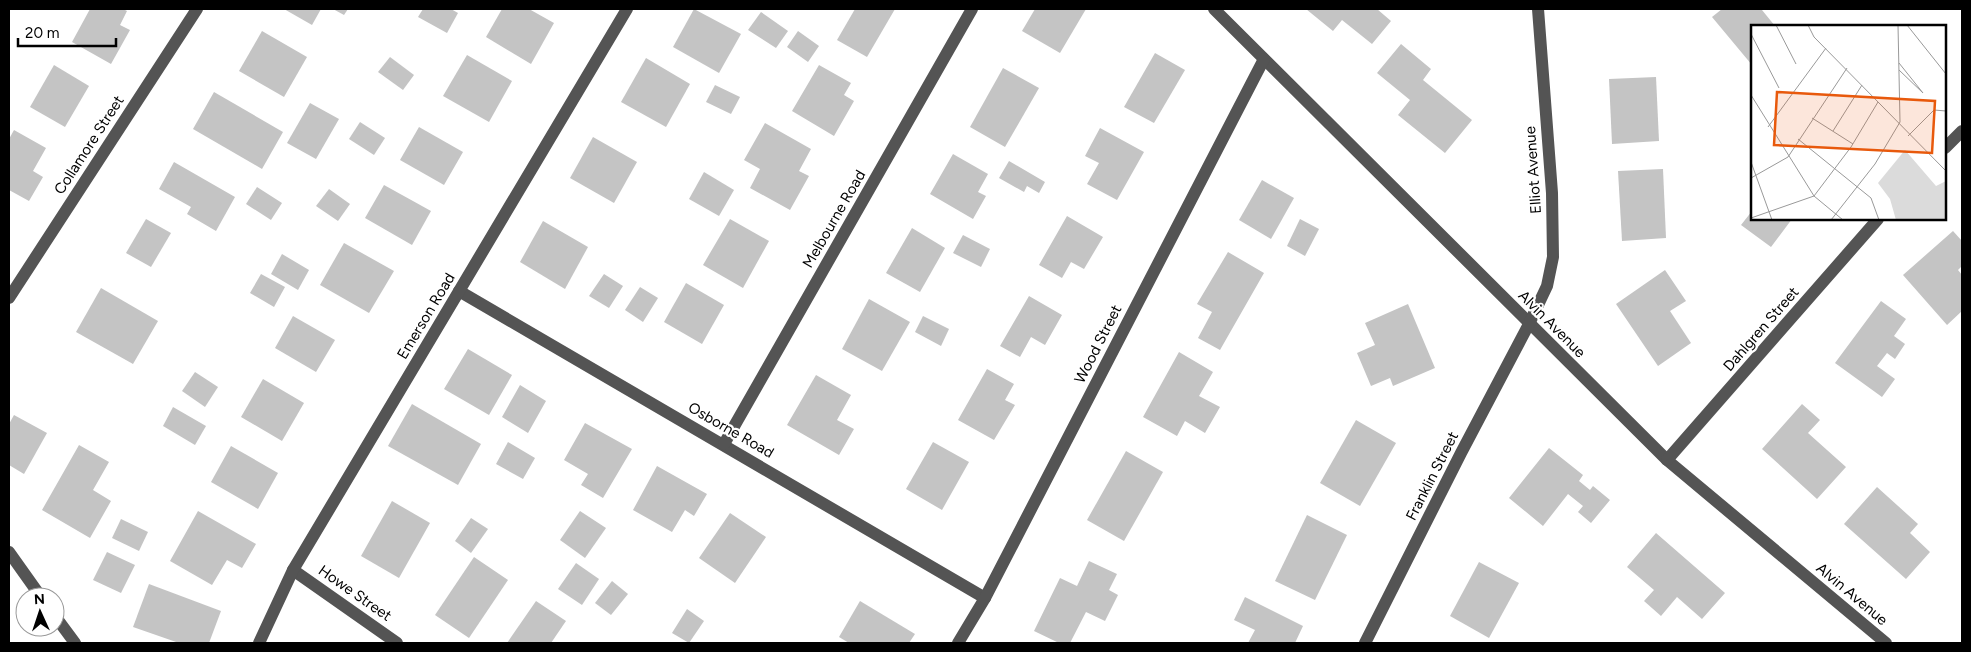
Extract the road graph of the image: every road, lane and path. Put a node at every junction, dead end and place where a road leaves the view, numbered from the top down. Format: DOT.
graph roads {
  1 [pos="197,9"];
  2 [pos="627,9"];
  3 [pos="972,9"];
  4 [pos="1214,9"];
  5 [pos="1538,9"];
  6 [pos="1264,59"];
  7 [pos="1962,131"];
  8 [pos="1946,147"];
  9 [pos="1877,220"];
  10 [pos="459,291"];
  11 [pos="9,298"];
  12 [pos="1529,324"];
  13 [pos="724,444"];
  14 [pos="1667,460"];
  15 [pos="9,552"];
  16 [pos="293,570"];
  17 [pos="35,587"];
  18 [pos="985,598"];
  19 [pos="65,630"];
  20 [pos="75,643"];
  21 [pos="260,643"];
  22 [pos="397,643"];
  23 [pos="958,643"];
  24 [pos="1365,643"];
  25 [pos="1886,643"];
  1 -- 11 [label="street, Collamore Street"];
  2 -- 10 [label="street, Emerson Road"];
  3 -- 13 [label="street, Melbourne Road"];
  4 -- 6 [label="street, Alvin Avenue"];
  5 -- 12 [label="street, Elliot Avenue"];
  6 -- 12 [label="street, Alvin Avenue"];
  6 -- 18 [label="street, Wood Street"];
  7 -- 8 [label="street"];
  9 -- 14 [label="street, Dahlgren Street"];
  10 -- 13 [label="street, Osborne Road"];
  10 -- 16 [label="street, Emerson Road"];
  12 -- 14 [label="street, Alvin Avenue"];
  12 -- 24 [label="street, Franklin Street"];
  13 -- 18 [label="street, Osborne Road"];
  14 -- 25 [label="street, Alvin Avenue"];
  15 -- 17 [label="street"];
  16 -- 21 [label="street, Emerson Road"];
  16 -- 22 [label="street, Howe Street"];
  18 -- 23 [label="street, Wood Street"];
  19 -- 20 [label="street"];
}
